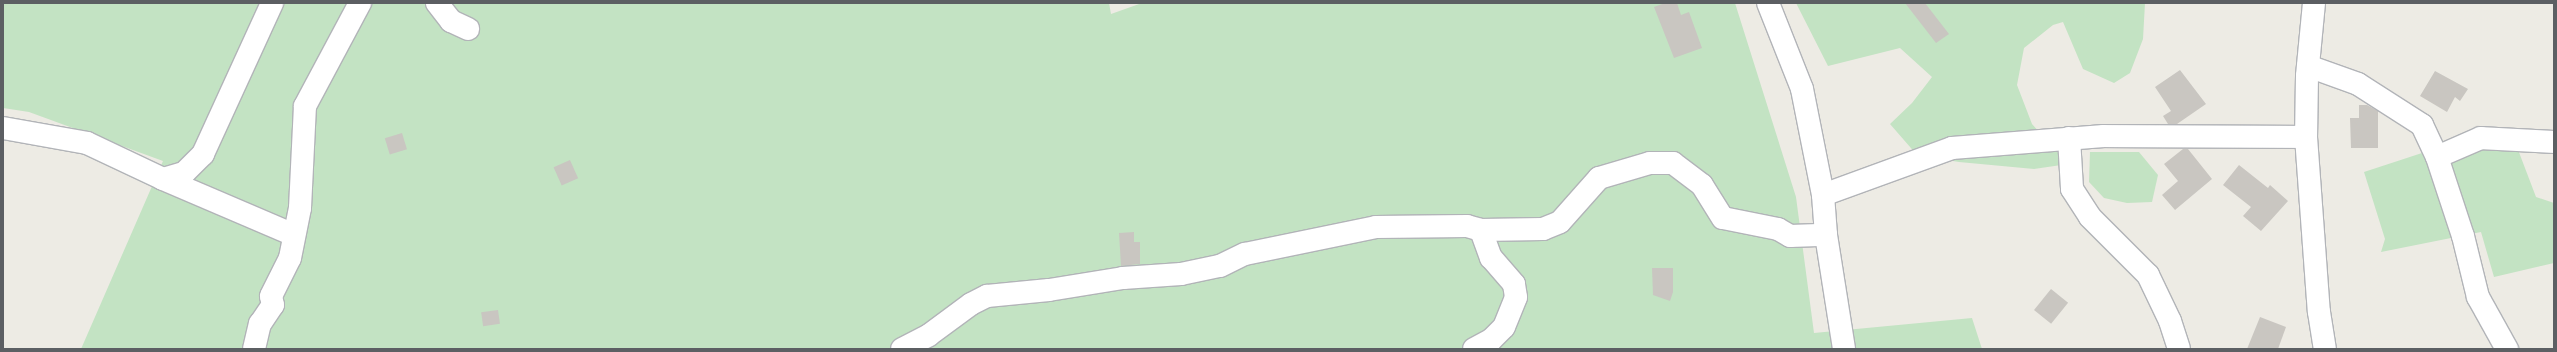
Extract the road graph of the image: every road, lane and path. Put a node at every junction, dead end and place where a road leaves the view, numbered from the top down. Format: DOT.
graph roads {
  1 [pos="272,3"];
  2 [pos="360,3"];
  3 [pos="437,3"];
  4 [pos="1768,3"];
  5 [pos="2314,3"];
  6 [pos="468,30"];
  7 [pos="2308,66"];
  8 [pos="3,128"];
  9 [pos="2306,137"];
  10 [pos="2069,138"];
  11 [pos="2554,142"];
  12 [pos="2437,156"];
  13 [pos="163,179"];
  14 [pos="1823,195"];
  15 [pos="1481,230"];
  16 [pos="294,235"];
  17 [pos="1826,235"];
  18 [pos="254,349"];
  19 [pos="902,349"];
  20 [pos="1474,349"];
  21 [pos="1844,349"];
  22 [pos="2179,349"];
  23 [pos="2326,349"];
  24 [pos="2507,349"];
  1 -- 13 [label="street"];
  2 -- 16 [label="street"];
  3 -- 6 [label="street"];
  4 -- 14 [label="street"];
  5 -- 7 [label="street"];
  7 -- 9 [label="street"];
  7 -- 12 [label="street"];
  8 -- 13 [label="street"];
  9 -- 10 [label="street"];
  9 -- 23 [label="street"];
  10 -- 14 [label="street"];
  10 -- 22 [label="street"];
  11 -- 12 [label="street"];
  12 -- 24 [label="street"];
  13 -- 16 [label="street"];
  14 -- 17 [label="street"];
  15 -- 17 [label="street"];
  15 -- 19 [label="street"];
  15 -- 20 [label="street"];
  16 -- 18 [label="street"];
  17 -- 21 [label="street"];
}
